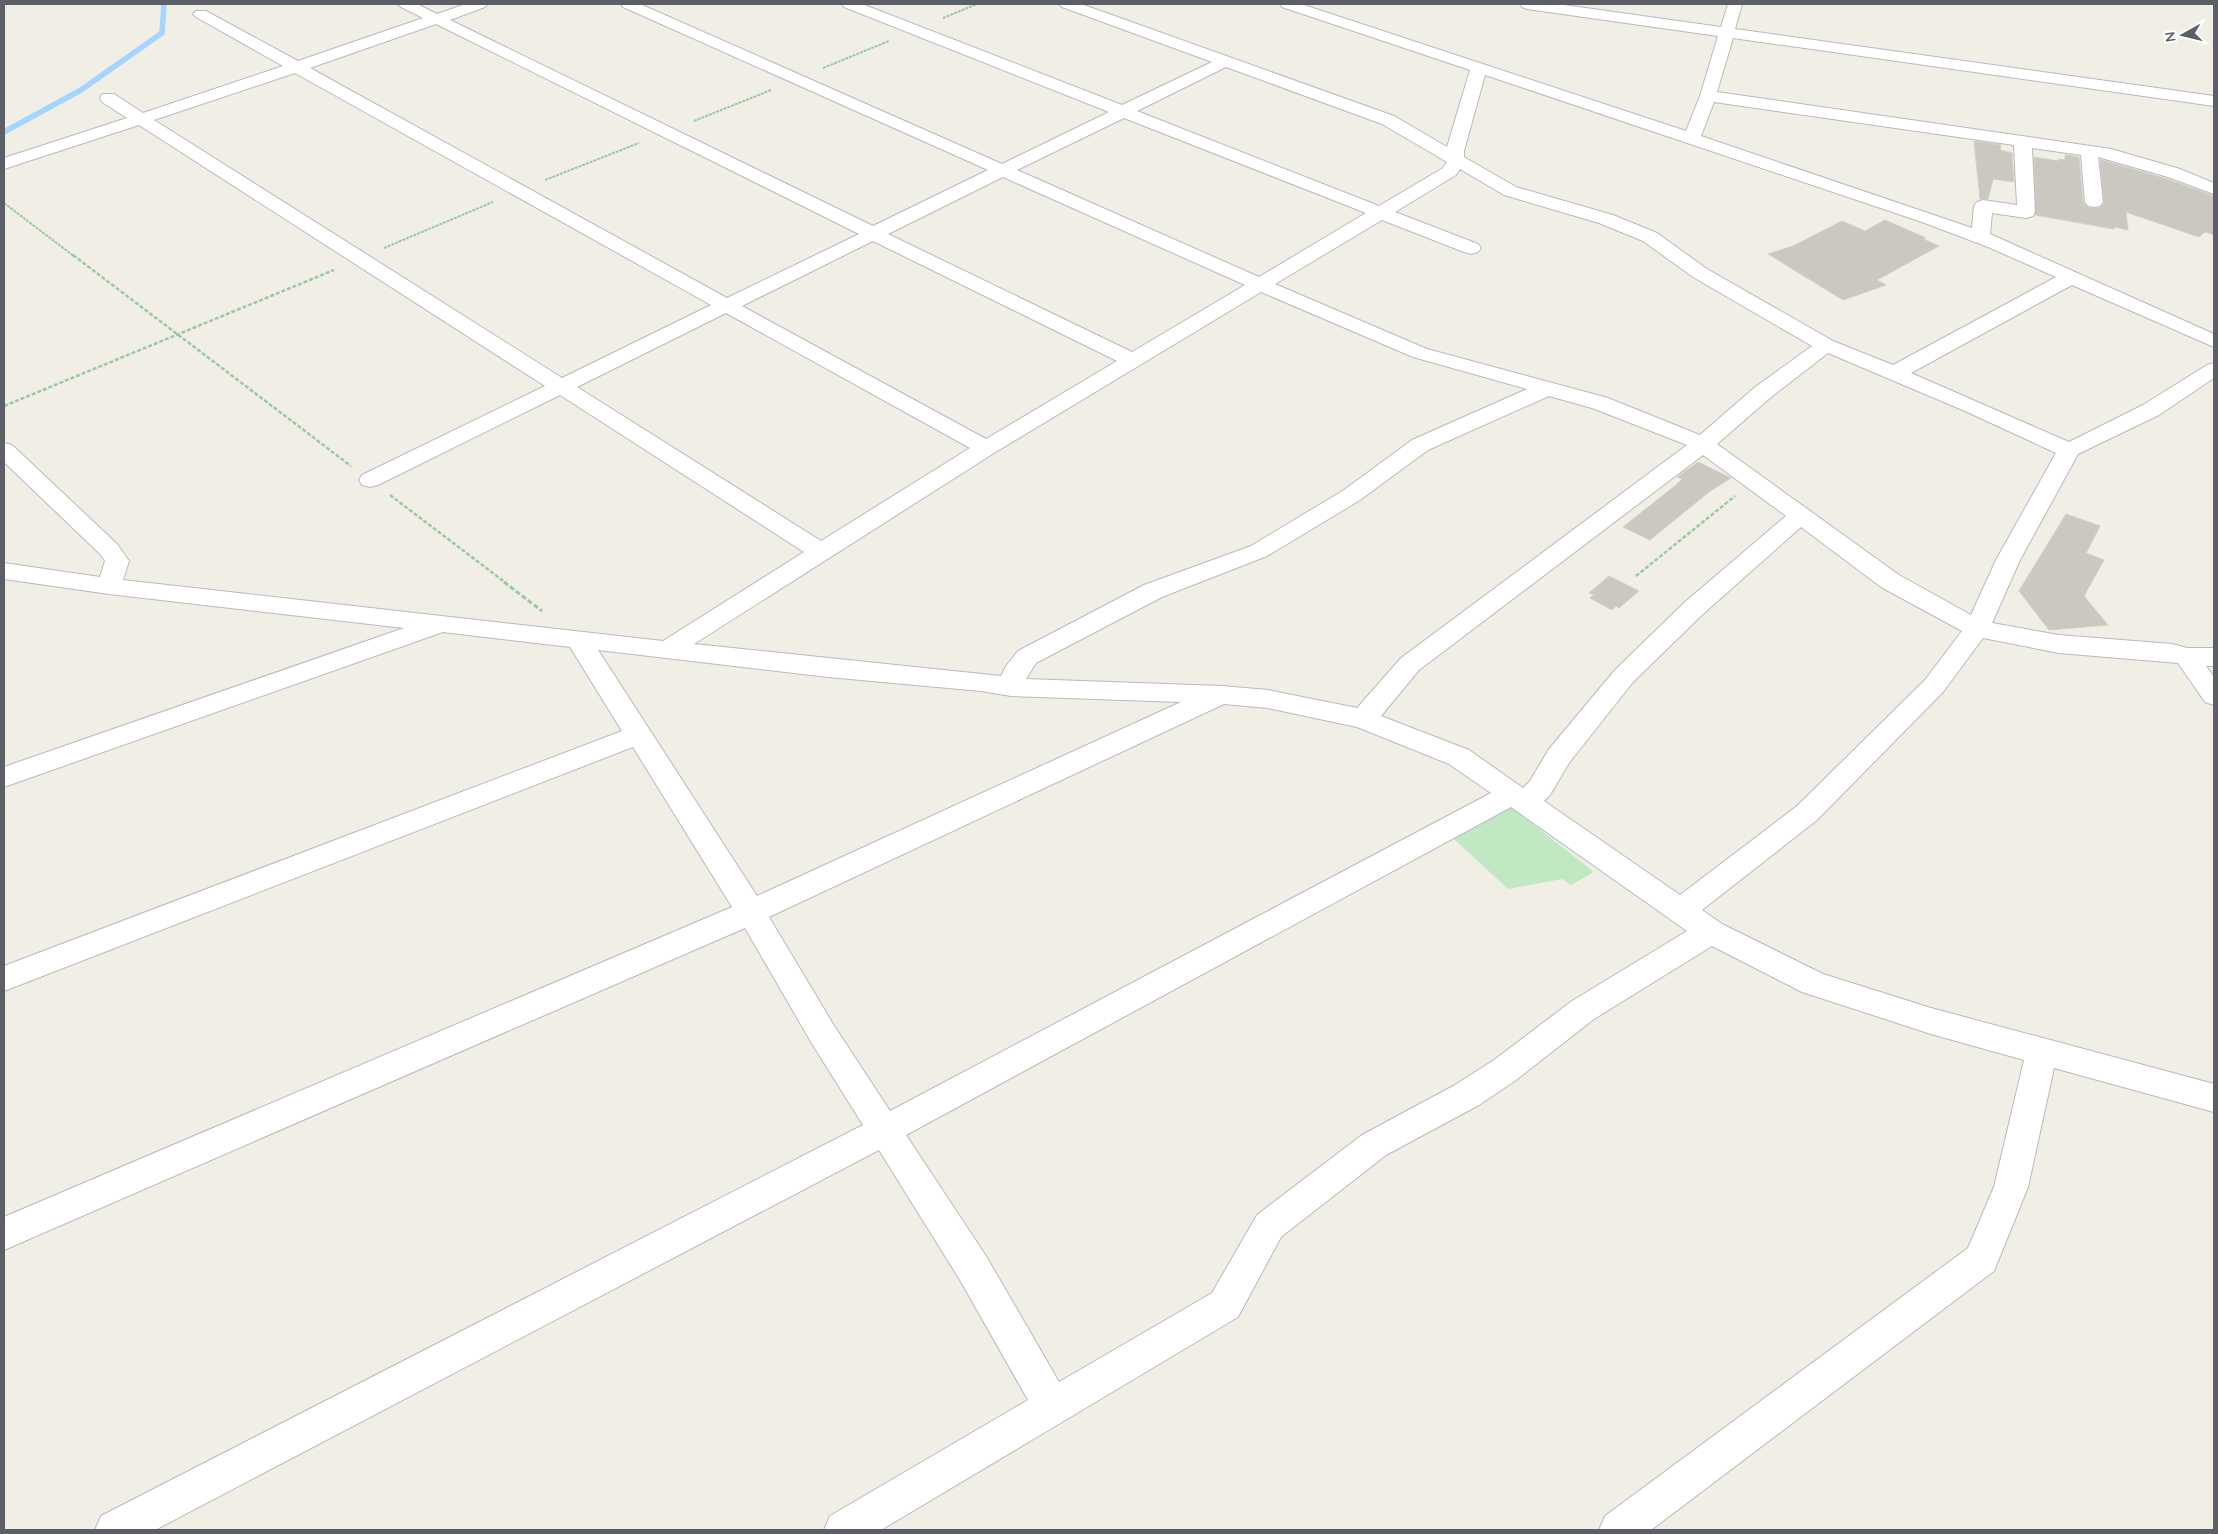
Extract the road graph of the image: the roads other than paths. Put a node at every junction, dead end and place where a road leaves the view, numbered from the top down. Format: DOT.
graph roads {
  1 [pos="406,4"];
  2 [pos="480,4"];
  3 [pos="628,4"];
  4 [pos="849,4"];
  5 [pos="1067,4"];
  6 [pos="1287,4"];
  7 [pos="1527,4"];
  8 [pos="1735,4"];
  9 [pos="201,14"];
  10 [pos="437,19"];
  11 [pos="1727,32"];
  12 [pos="1226,61"];
  13 [pos="297,67"];
  14 [pos="1479,67"];
  15 [pos="1708,96"];
  16 [pos="108,98"];
  17 [pos="2214,101"];
  18 [pos="1123,112"];
  19 [pos="141,119"];
  20 [pos="1691,138"];
  21 [pos="2023,143"];
  22 [pos="2089,151"];
  23 [pos="1456,161"];
  24 [pos="4,164"];
  25 [pos="1004,171"];
  26 [pos="2214,189"];
  27 [pos="2094,202"];
  28 [pos="1380,213"];
  29 [pos="875,234"];
  30 [pos="1980,238"];
  31 [pos="1471,248"];
  32 [pos="2071,277"];
  33 [pos="1261,285"];
  34 [pos="727,306"];
  35 [pos="2214,341"];
  36 [pos="1826,345"];
  37 [pos="1133,361"];
  38 [pos="2214,369"];
  39 [pos="1894,373"];
  40 [pos="562,387"];
  41 [pos="1546,389"];
  42 [pos="1703,444"];
  43 [pos="986,448"];
  44 [pos="4,450"];
  45 [pos="2069,450"];
  46 [pos="370,480"];
  47 [pos="1801,517"];
  48 [pos="820,552"];
  49 [pos="4,571"];
  50 [pos="109,586"];
  51 [pos="442,624"];
  52 [pos="1976,630"];
  53 [pos="578,639"];
  54 [pos="668,649"];
  55 [pos="2187,657"];
  56 [pos="2214,657"];
  57 [pos="1011,686"];
  58 [pos="1222,695"];
  59 [pos="2214,696"];
  60 [pos="1363,719"];
  61 [pos="638,735"];
  62 [pos="4,777"];
  63 [pos="1519,798"];
  64 [pos="1680,910"];
  65 [pos="751,912"];
  66 [pos="1711,932"];
  67 [pos="4,979"];
  68 [pos="2042,1051"];
  69 [pos="2214,1098"];
  70 [pos="885,1130"];
  71 [pos="4,1234"];
  72 [pos="1052,1406"];
  73 [pos="116,1530"];
  74 [pos="844,1530"];
  75 [pos="1619,1530"];
  1 -- 10 [label="street"];
  2 -- 10 [label="street"];
  3 -- 25 [label="street"];
  4 -- 18 [label="street"];
  5 -- 12 [label="street"];
  6 -- 14 [label="street"];
  7 -- 11 [label="street"];
  8 -- 11 [label="street"];
  9 -- 13 [label="street"];
  10 -- 13 [label="street"];
  10 -- 29 [label="street"];
  11 -- 15 [label="street"];
  11 -- 17 [label="street"];
  12 -- 18 [label="street"];
  12 -- 23 [label="street"];
  13 -- 19 [label="street"];
  13 -- 34 [label="street"];
  14 -- 20 [label="street"];
  14 -- 23 [label="street"];
  15 -- 20 [label="street"];
  15 -- 21 [label="street"];
  16 -- 19 [label="street"];
  18 -- 25 [label="street"];
  18 -- 28 [label="street"];
  19 -- 24 [label="street"];
  19 -- 40 [label="street"];
  20 -- 30 [label="street"];
  21 -- 22 [label="street"];
  21 -- 30 [label="street"];
  22 -- 26 [label="street"];
  22 -- 27 [label="street"];
  23 -- 28 [label="street"];
  23 -- 36 [label="street"];
  25 -- 29 [label="street"];
  25 -- 33 [label="street"];
  28 -- 31 [label="street"];
  28 -- 33 [label="street"];
  29 -- 34 [label="street"];
  29 -- 37 [label="street"];
  30 -- 32 [label="street"];
  32 -- 35 [label="street"];
  32 -- 39 [label="street"];
  33 -- 37 [label="street"];
  33 -- 41 [label="street"];
  34 -- 40 [label="street"];
  34 -- 43 [label="street"];
  36 -- 39 [label="street"];
  36 -- 42 [label="street"];
  37 -- 43 [label="street"];
  38 -- 45 [label="street"];
  39 -- 45 [label="street"];
  40 -- 46 [label="street"];
  40 -- 48 [label="street"];
  41 -- 42 [label="street"];
  41 -- 57 [label="street"];
  42 -- 47 [label="street"];
  42 -- 60 [label="street"];
  43 -- 48 [label="street"];
  44 -- 50 [label="street"];
  45 -- 52 [label="street"];
  47 -- 52 [label="street"];
  47 -- 63 [label="street"];
  48 -- 54 [label="street"];
  49 -- 50 [label="street"];
  50 -- 51 [label="street"];
  51 -- 53 [label="street"];
  51 -- 62 [label="street"];
  52 -- 55 [label="street"];
  52 -- 64 [label="street"];
  53 -- 54 [label="street"];
  53 -- 61 [label="street"];
  54 -- 57 [label="street"];
  55 -- 56 [label="street"];
  55 -- 59 [label="street"];
  57 -- 58 [label="street"];
  58 -- 60 [label="street"];
  58 -- 65 [label="street"];
  60 -- 63 [label="street"];
  61 -- 65 [label="street"];
  61 -- 67 [label="street"];
  63 -- 64 [label="street"];
  63 -- 70 [label="street"];
  64 -- 66 [label="street"];
  65 -- 70 [label="street"];
  65 -- 71 [label="street"];
  66 -- 68 [label="street"];
  66 -- 72 [label="street"];
  68 -- 69 [label="street"];
  68 -- 75 [label="street"];
  70 -- 72 [label="street"];
  70 -- 73 [label="street"];
  72 -- 74 [label="street"];
}
